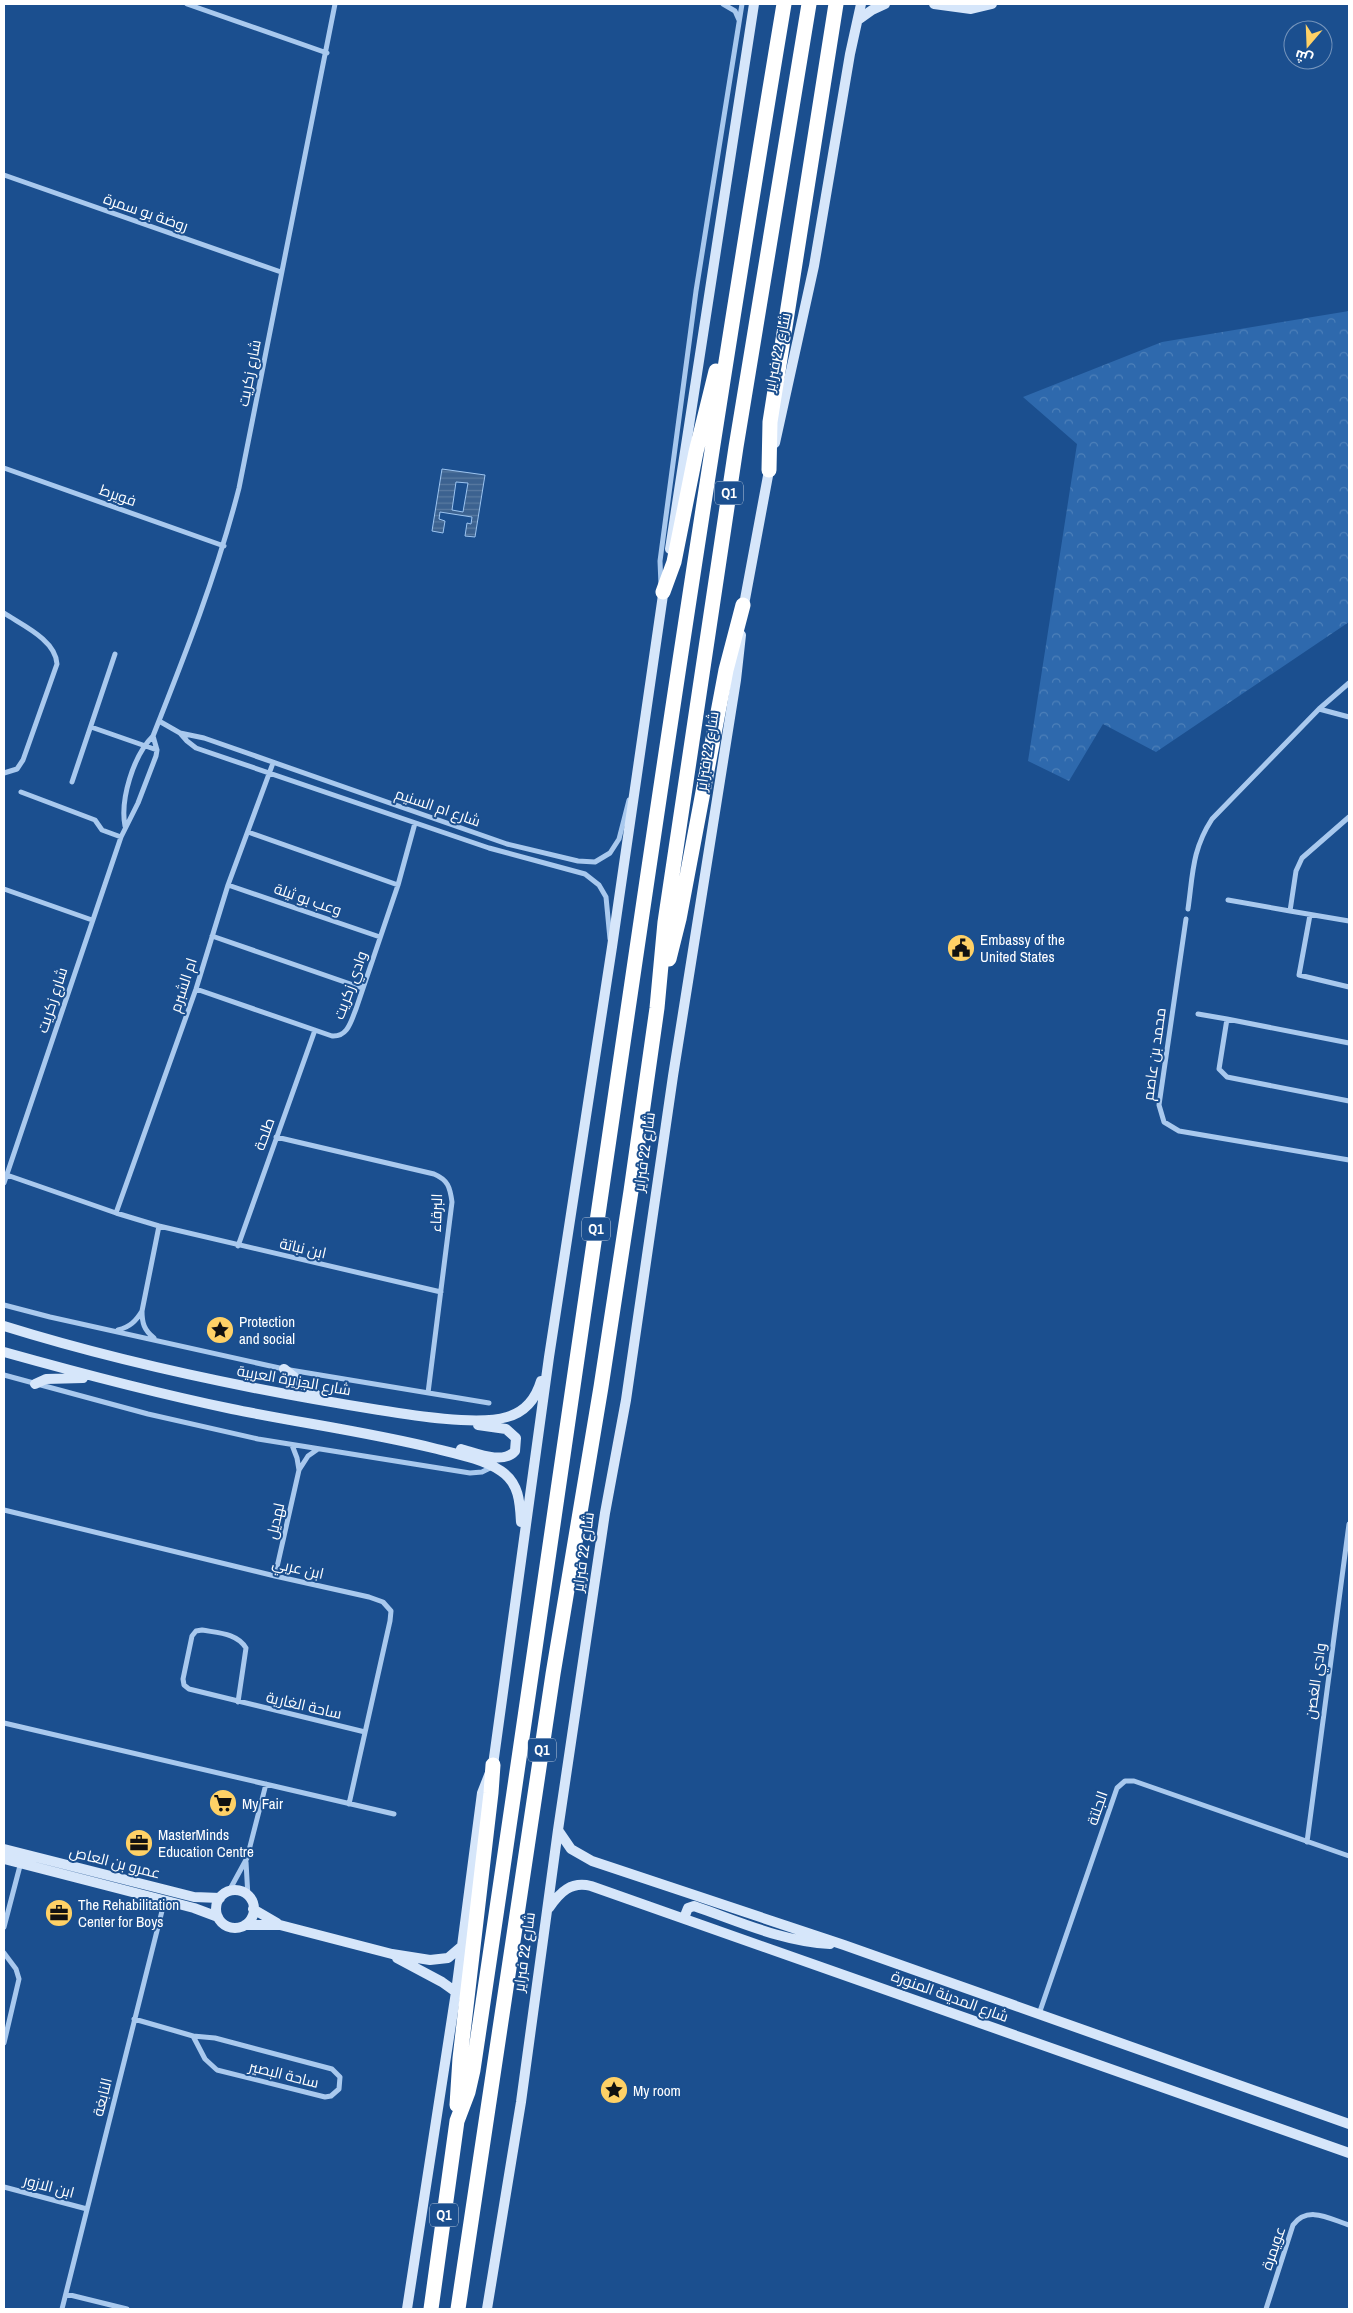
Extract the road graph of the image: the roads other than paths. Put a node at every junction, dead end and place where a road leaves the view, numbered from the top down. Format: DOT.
graph roads {
  1 [pos="187,4"];
  2 [pos="335,4"];
  3 [pos="723,4"];
  4 [pos="742,4"];
  5 [pos="754,4"];
  6 [pos="784,4"];
  7 [pos="809,4"];
  8 [pos="836,4"];
  9 [pos="861,4"];
  10 [pos="886,4"];
  11 [pos="934,4"];
  12 [pos="992,4"];
  13 [pos="858,20"];
  14 [pos="739,21"];
  15 [pos="327,53"];
  16 [pos="4,175"];
  17 [pos="281,272"];
  18 [pos="730,335"];
  19 [pos="4,468"];
  20 [pos="769,470"];
  21 [pos="224,546"];
  22 [pos="663,592"];
  23 [pos="743,604"];
  24 [pos="4,613"];
  25 [pos="115,654"];
  26 [pos="1349,683"];
  27 [pos="1319,709"];
  28 [pos="1349,716"];
  29 [pos="159,721"];
  30 [pos="91,727"];
  31 [pos="180,733"];
  32 [pos="153,736"];
  33 [pos="143,746"];
  34 [pos="157,750"];
  35 [pos="273,763"];
  36 [pos="4,772"];
  37 [pos="269,773"];
  38 [pos="637,776"];
  39 [pos="72,782"];
  40 [pos="20,792"];
  41 [pos="1349,817"];
  42 [pos="415,823"];
  43 [pos="125,826"];
  44 [pos="248,832"];
  45 [pos="121,837"];
  46 [pos="228,885"];
  47 [pos="398,885"];
  48 [pos="4,889"];
  49 [pos="1228,900"];
  50 [pos="1188,909"];
  51 [pos="1290,911"];
  52 [pos="1310,915"];
  53 [pos="1186,919"];
  54 [pos="92,920"];
  55 [pos="1349,921"];
  56 [pos="212,936"];
  57 [pos="380,937"];
  58 [pos="612,947"];
  59 [pos="660,984"];
  60 [pos="1349,987"];
  61 [pos="362,988"];
  62 [pos="196,989"];
  63 [pos="1198,1014"];
  64 [pos="1227,1020"];
  65 [pos="315,1030"];
  66 [pos="1349,1043"];
  67 [pos="1349,1101"];
  68 [pos="276,1137"];
  69 [pos="1349,1160"];
  70 [pos="5,1174"];
  71 [pos="4,1183"];
  72 [pos="116,1213"];
  73 [pos="160,1226"];
  74 [pos="238,1246"];
  75 [pos="441,1292"];
  76 [pos="4,1305"];
  77 [pos="142,1311"];
  78 [pos="4,1326"];
  79 [pos="116,1330"];
  80 [pos="156,1340"];
  81 [pos="4,1352"];
  82 [pos="549,1357"];
  83 [pos="284,1369"];
  84 [pos="4,1375"];
  85 [pos="104,1380"];
  86 [pos="35,1384"];
  87 [pos="428,1393"];
  88 [pos="325,1402"];
  89 [pos="489,1403"];
  90 [pos="413,1415"];
  91 [pos="396,1438"];
  92 [pos="292,1445"];
  93 [pos="318,1449"];
  94 [pos="492,1467"];
  95 [pos="299,1470"];
  96 [pos="4,1510"];
  97 [pos="1349,1524"];
  98 [pos="523,1540"];
  99 [pos="275,1576"];
  100 [pos="238,1702"];
  101 [pos="4,1723"];
  102 [pos="365,1732"];
  103 [pos="493,1765"];
  104 [pos="266,1784"];
  105 [pos="348,1804"];
  106 [pos="394,1814"];
  107 [pos="558,1830"];
  108 [pos="1306,1842"];
  109 [pos="4,1849"];
  110 [pos="1349,1856"];
  111 [pos="247,1858"];
  112 [pos="4,1859"];
  113 [pos="22,1859"];
  114 [pos="229,1891"];
  115 [pos="166,1896"];
  116 [pos="248,1897"];
  117 [pos="220,1898"];
  118 [pos="253,1909"];
  119 [pos="548,1910"];
  120 [pos="218,1917"];
  121 [pos="684,1918"];
  122 [pos="245,1925"];
  123 [pos="280,1925"];
  124 [pos="4,1927"];
  125 [pos="844,1945"];
  126 [pos="462,1946"];
  127 [pos="4,1953"];
  128 [pos="392,1954"];
  129 [pos="456,1992"];
  130 [pos="1039,2014"];
  131 [pos="134,2019"];
  132 [pos="193,2036"];
  133 [pos="4,2043"];
  134 [pos="456,2121"];
  135 [pos="1349,2124"];
  136 [pos="1349,2153"];
  137 [pos="4,2187"];
  138 [pos="87,2209"];
  139 [pos="1349,2225"];
  140 [pos="66,2294"];
  141 [pos="62,2309"];
  142 [pos="127,2309"];
  143 [pos="407,2309"];
  144 [pos="431,2309"];
  145 [pos="458,2309"];
  146 [pos="487,2309"];
  147 [pos="1266,2309"];
  1 -- 15 [label="street"];
  2 -- 15 [label="street, شارع زكريت"];
  3 -- 14 [label="street"];
  4 -- 14 [label="street"];
  5 -- 22 [label="main road"];
  6 -- 18 [label="highway, Q1"];
  7 -- 59 [label="highway, شارع 22 فبراير / Q1"];
  8 -- 20 [label="highway"];
  9 -- 13 [label="main road, شارع 22 فبراير"];
  10 -- 13 [label="main road"];
  11 -- 12 [label="main road"];
  13 -- 20 [label="main road, شارع 22 فبراير"];
  14 -- 22 [label="street"];
  15 -- 17 [label="street, شارع زكريت"];
  16 -- 17 [label="street, روضة بو سمرة"];
  17 -- 21 [label="street, شارع زكريت"];
  18 -- 22 [label="highway"];
  18 -- 134 [label="highway, Q1"];
  19 -- 21 [label="street, فويرط"];
  20 -- 23 [label="main road, شارع 22 فبراير"];
  21 -- 29 [label="street, شارع زكريت"];
  22 -- 38 [label="main road"];
  23 -- 59 [label="highway"];
  23 -- 107 [label="main road, شارع 22 فبراير"];
  24 -- 36 [label="street"];
  25 -- 30 [label="street"];
  26 -- 27 [label="street"];
  27 -- 28 [label="street"];
  27 -- 50 [label="street"];
  29 -- 31 [label="street, شارع ام السنيم"];
  29 -- 32 [label="street, شارع زكريت"];
  30 -- 33 [label="street"];
  30 -- 39 [label="street"];
  31 -- 35 [label="street, شارع ام السنيم"];
  31 -- 37 [label="street, شارع ام السنيم"];
  32 -- 33 [label="street, شارع زكريت"];
  32 -- 34 [label="street"];
  33 -- 34 [label="street"];
  33 -- 43 [label="street, شارع زكريت"];
  34 -- 43 [label="street, شارع زكريت"];
  35 -- 37 [label="street, ام الشبرم"];
  35 -- 38 [label="street, شارع ام السنيم"];
  37 -- 42 [label="street, شارع ام السنيم"];
  37 -- 44 [label="street, ام الشبرم"];
  38 -- 58 [label="main road"];
  40 -- 45 [label="street"];
  41 -- 51 [label="street"];
  42 -- 47 [label="street, وادي زكريت"];
  42 -- 58 [label="street, شارع ام السنيم"];
  43 -- 45 [label="street, شارع زكريت"];
  44 -- 46 [label="street, ام الشبرم"];
  44 -- 47 [label="street"];
  45 -- 54 [label="street, شارع زكريت"];
  46 -- 56 [label="street, ام الشبرم"];
  46 -- 57 [label="street, وعب بو ثيلة"];
  47 -- 57 [label="street, وادي زكريت"];
  48 -- 54 [label="street"];
  49 -- 51 [label="street"];
  51 -- 52 [label="street"];
  52 -- 55 [label="street"];
  52 -- 60 [label="street"];
  53 -- 69 [label="street, محمد بن عاصم"];
  54 -- 70 [label="street, شارع زكريت"];
  56 -- 61 [label="street"];
  56 -- 62 [label="street, ام الشبرم"];
  57 -- 61 [label="street, وادي زكريت"];
  58 -- 82 [label="main road"];
  59 -- 145 [label="highway, شارع 22 فبراير / Q1"];
  61 -- 65 [label="street, وادي زكريت"];
  62 -- 65 [label="street, وادي زكريت"];
  62 -- 72 [label="street, ام الشبرم"];
  63 -- 64 [label="street"];
  64 -- 66 [label="street"];
  64 -- 67 [label="street"];
  65 -- 68 [label="street, طلحة"];
  68 -- 74 [label="street, طلحة"];
  68 -- 75 [label="street, البرقاء"];
  70 -- 71 [label="street, شارع زكريت"];
  70 -- 72 [label="street, ابن نباتة"];
  72 -- 73 [label="street, ابن نباتة"];
  73 -- 74 [label="street, ابن نباتة"];
  73 -- 77 [label="street"];
  74 -- 75 [label="street, ابن نباتة"];
  75 -- 87 [label="street, البرقاء"];
  76 -- 79 [label="street, شارع الجزيرة العربية"];
  77 -- 79 [label="street"];
  77 -- 80 [label="street"];
  78 -- 88 [label="main road, شارع الجزيرة العربية"];
  79 -- 80 [label="street, شارع الجزيرة العربية"];
  80 -- 83 [label="street, شارع الجزيرة العربية"];
  81 -- 85 [label="main road"];
  82 -- 90 [label="main road, شارع الجزيرة العربية"];
  82 -- 98 [label="main road"];
  83 -- 87 [label="street, شارع الجزيرة العربية"];
  83 -- 88 [label="main road"];
  84 -- 86 [label="street"];
  85 -- 86 [label="main road"];
  85 -- 91 [label="main road"];
  86 -- 92 [label="street"];
  87 -- 89 [label="street, شارع الجزيرة العربية"];
  88 -- 90 [label="main road, شارع الجزيرة العربية"];
  90 -- 91 [label="main road"];
  91 -- 94 [label="main road"];
  92 -- 93 [label="street"];
  92 -- 95 [label="street, لهديل"];
  93 -- 94 [label="street"];
  93 -- 95 [label="street, لهديل"];
  94 -- 98 [label="main road"];
  95 -- 99 [label="street, لهديل"];
  96 -- 99 [label="street, ابن عربي"];
  97 -- 108 [label="street, وادي الغصن"];
  98 -- 103 [label="main road"];
  99 -- 102 [label="street, ابن عربي"];
  100 -- 100 [label="street, ساحة الغارية"];
  100 -- 102 [label="street, ساحة الغارية"];
  101 -- 104 [label="street"];
  102 -- 105 [label="street, ابن عربي"];
  103 -- 126 [label="main road"];
  103 -- 134 [label="highway"];
  104 -- 105 [label="street"];
  104 -- 111 [label="street"];
  105 -- 106 [label="street"];
  107 -- 119 [label="main road, شارع 22 فبراير"];
  107 -- 125 [label="main road, شارع المدينة المنورة"];
  108 -- 110 [label="street, الجلتة"];
  108 -- 130 [label="street, الجلتة"];
  109 -- 113 [label="main road, عمرو بن العاص"];
  111 -- 114 [label="street"];
  111 -- 116 [label="street"];
  112 -- 113 [label="main road, عمرو بن العاص"];
  113 -- 115 [label="main road, عمرو بن العاص"];
  113 -- 124 [label="street"];
  114 -- 116 [label="main road"];
  114 -- 117 [label="main road"];
  115 -- 117 [label="main road, عمرو بن العاص"];
  115 -- 120 [label="main road, عمرو بن العاص"];
  115 -- 131 [label="street, النابغة"];
  116 -- 118 [label="main road"];
  117 -- 120 [label="main road"];
  118 -- 122 [label="main road"];
  118 -- 123 [label="main road"];
  119 -- 121 [label="main road, شارع المدينة المنورة"];
  119 -- 146 [label="main road, شارع 22 فبراير"];
  120 -- 122 [label="main road"];
  121 -- 125 [label="main road"];
  121 -- 136 [label="main road, شارع المدينة المنورة"];
  122 -- 123 [label="main road"];
  123 -- 128 [label="main road"];
  125 -- 130 [label="main road, شارع المدينة المنورة"];
  126 -- 128 [label="main road"];
  126 -- 129 [label="main road"];
  127 -- 133 [label="street"];
  128 -- 129 [label="main road"];
  129 -- 143 [label="main road"];
  130 -- 135 [label="main road, شارع المدينة المنورة"];
  131 -- 132 [label="street, ساحة البصير"];
  131 -- 138 [label="street, النابغة"];
  132 -- 132 [label="street, ساحة البصير"];
  134 -- 144 [label="highway, Q1"];
  137 -- 138 [label="street, ابن الازور"];
  138 -- 140 [label="street, النابغة"];
  139 -- 147 [label="street, عويمرة"];
  140 -- 141 [label="street, النابغة"];
  140 -- 142 [label="street"];
}
